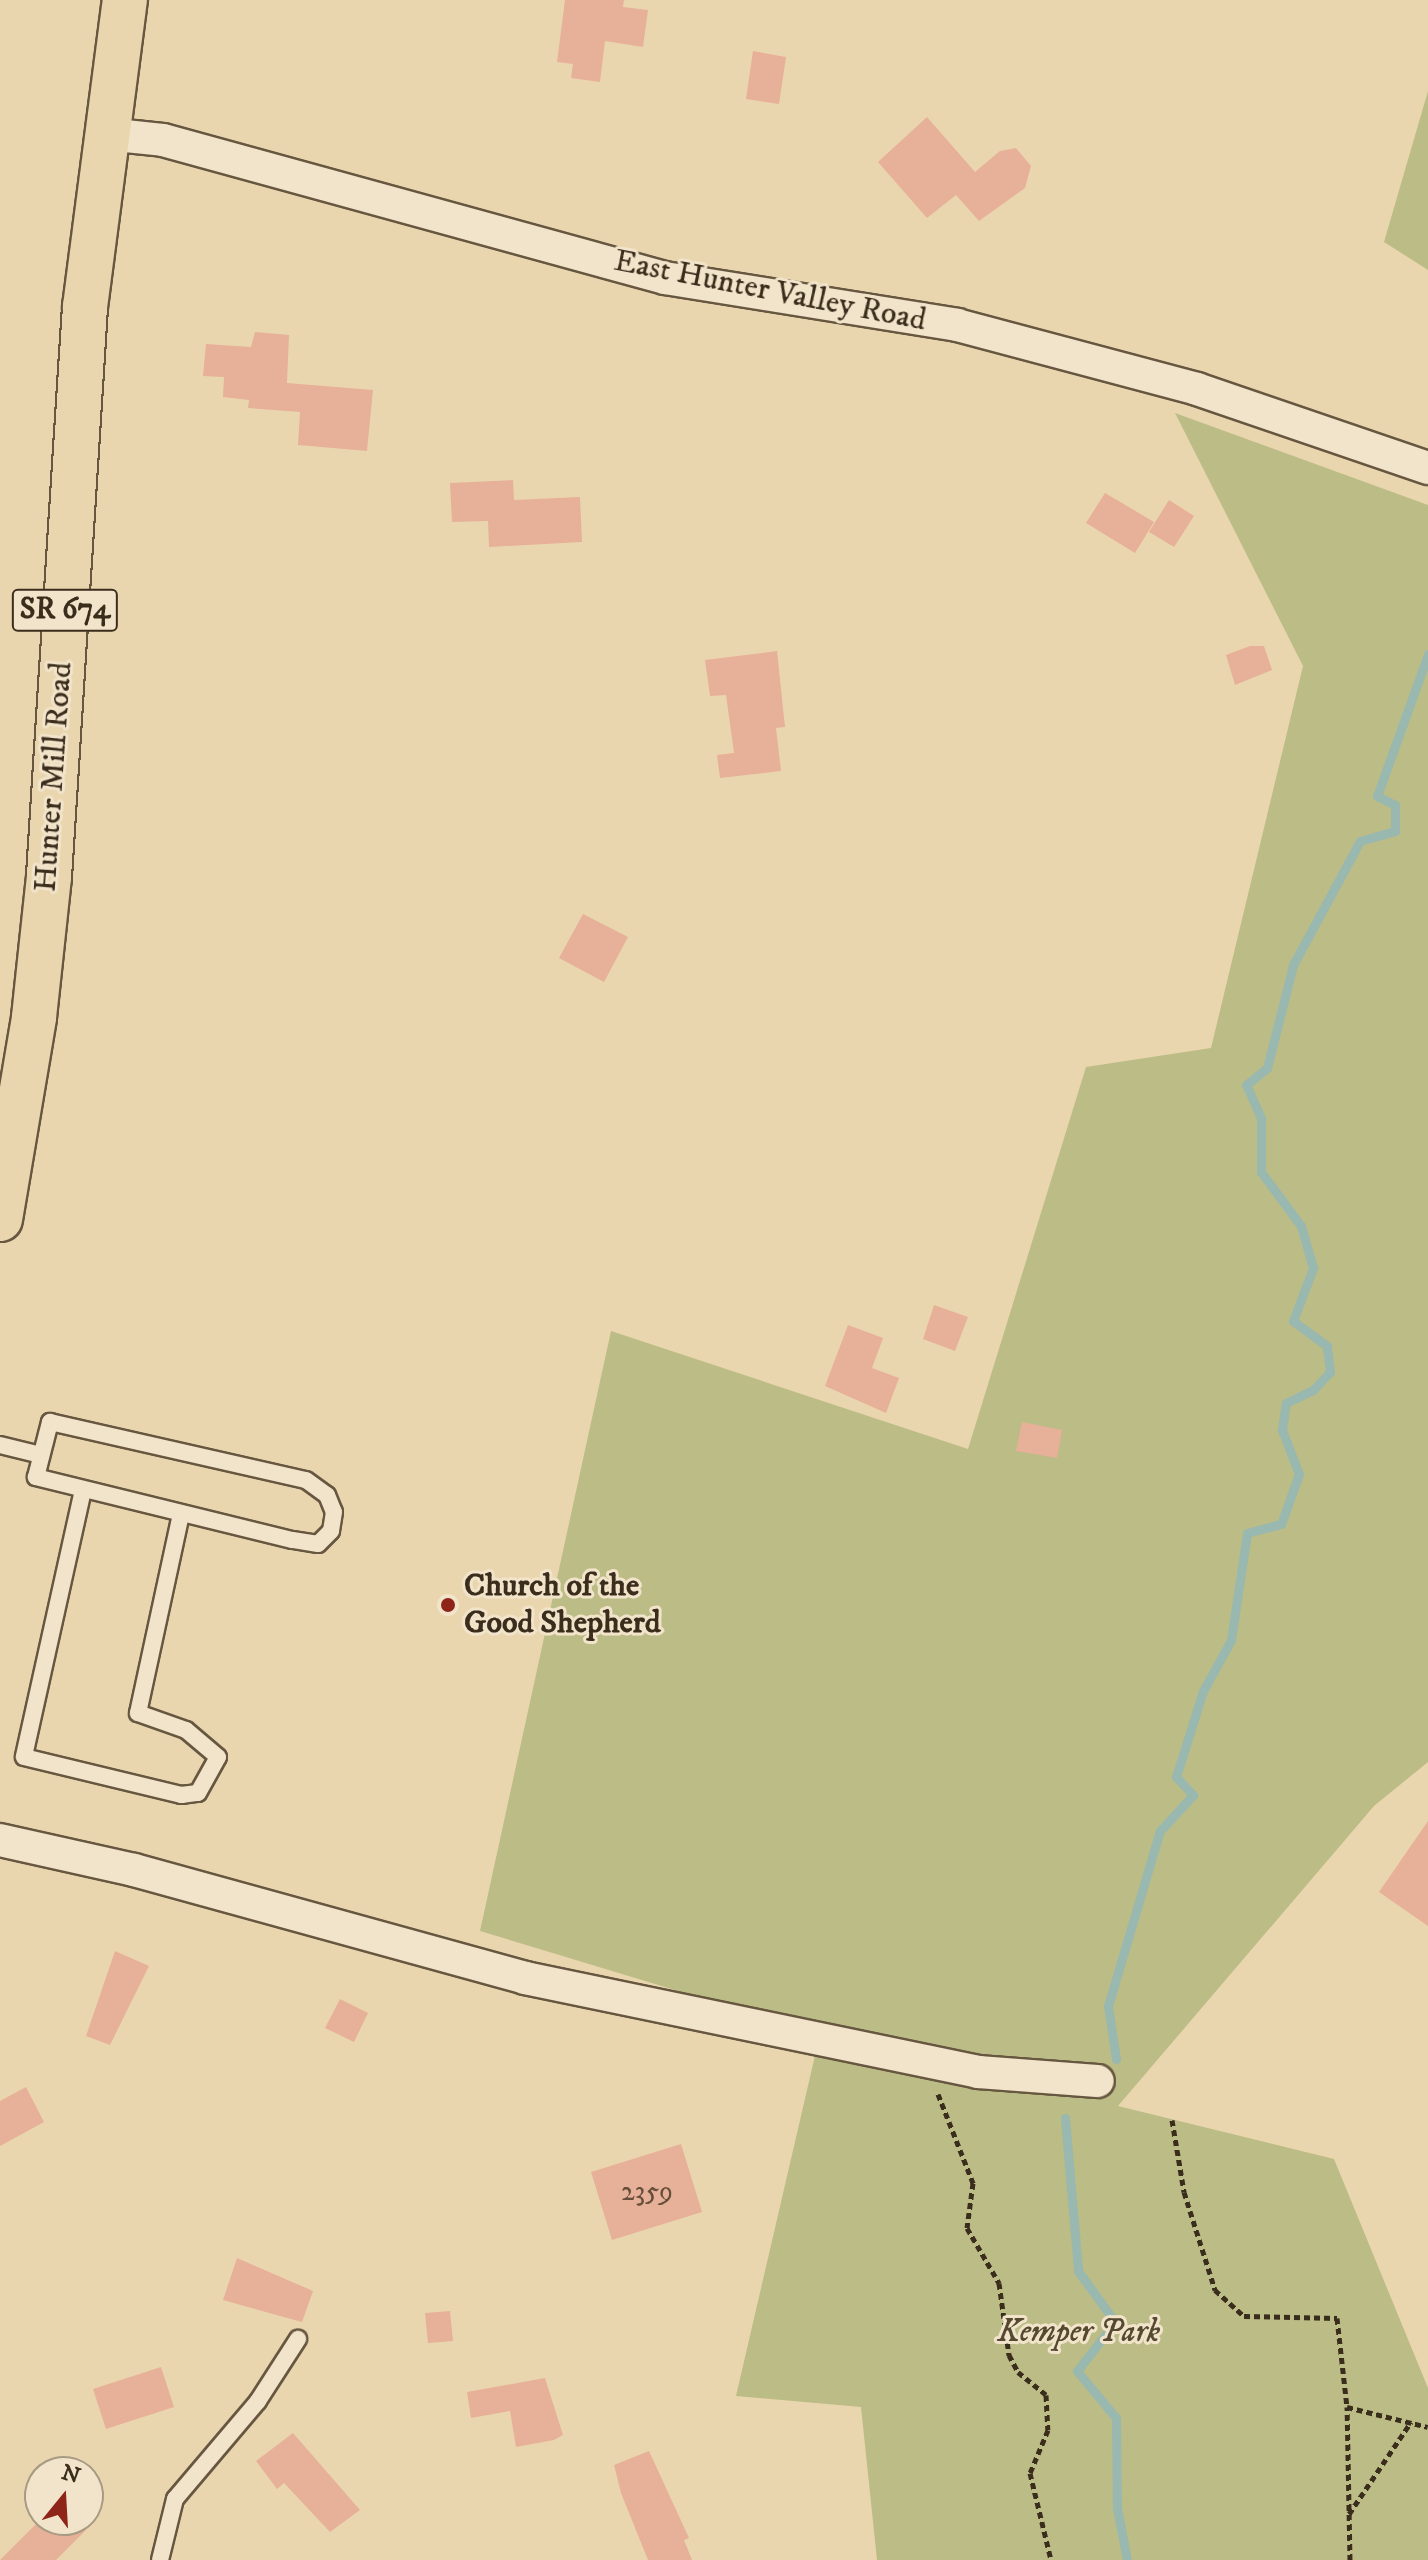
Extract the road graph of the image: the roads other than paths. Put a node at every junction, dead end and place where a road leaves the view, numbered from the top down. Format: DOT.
graph roads {
  1 [pos="125,0"];
  2 [pos="106,134"];
  3 [pos="1428,468"];
  4 [pos="0,1219"];
  5 [pos="0,1445"];
  6 [pos="41,1455"];
  7 [pos="83,1490"];
  8 [pos="181,1514"];
  9 [pos="0,1840"];
  10 [pos="1098,2081"];
  11 [pos="298,2339"];
  12 [pos="160,2560"];
  1 -- 2 [label="main road, Hunter Mill Road / SR 674"];
  2 -- 3 [label="street, East Hunter Valley Road"];
  2 -- 4 [label="main road, Hunter Mill Road / SR 674"];
  5 -- 6 [label="lane"];
  6 -- 7 [label="lane"];
  6 -- 8 [label="lane"];
  7 -- 8 [label="lane"];
  7 -- 8 [label="lane"];
  9 -- 10 [label="street"];
  11 -- 12 [label="lane"];
}
